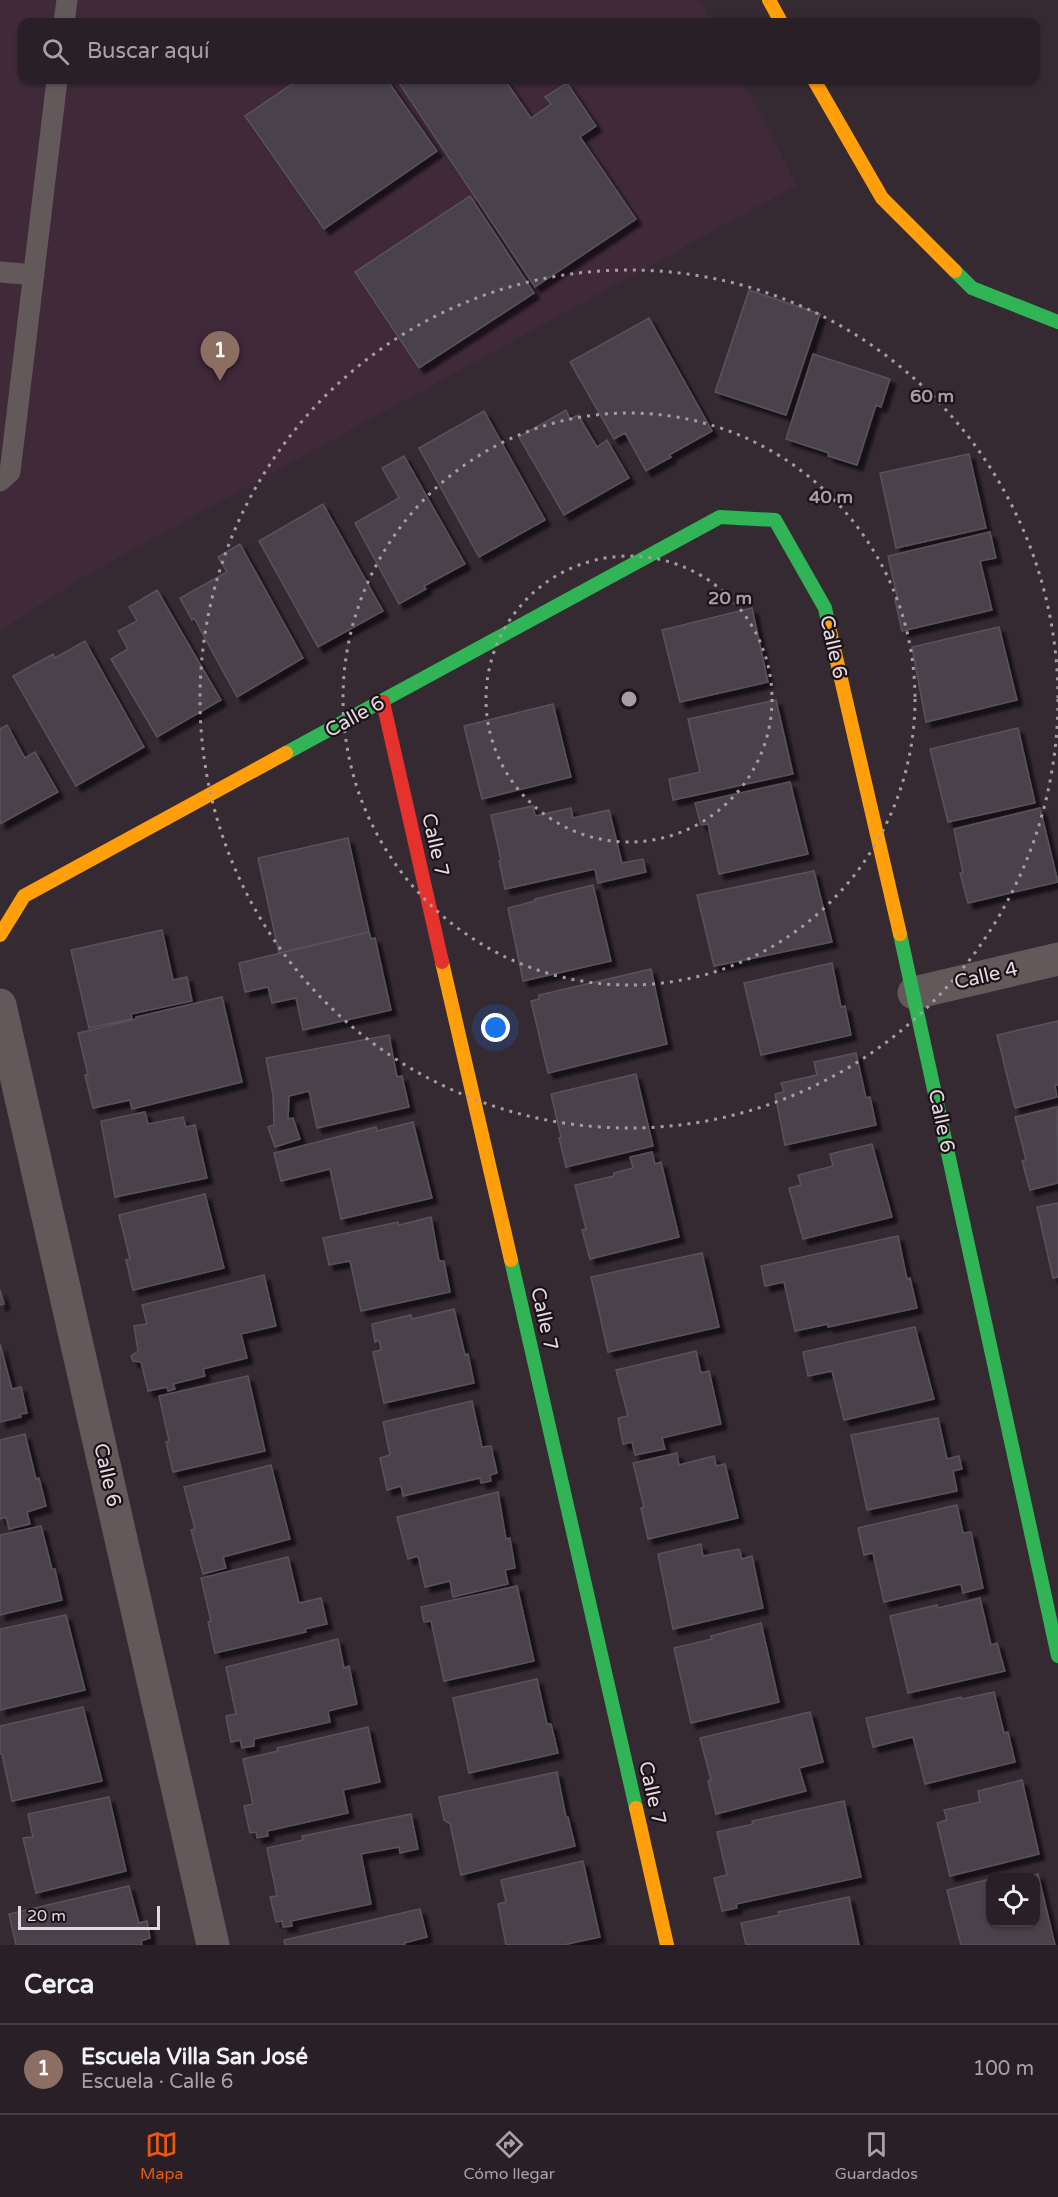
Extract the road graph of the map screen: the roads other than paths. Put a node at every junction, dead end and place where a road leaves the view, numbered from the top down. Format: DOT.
graph roads {
  1 [pos="66,0"];
  2 [pos="769,0"];
  3 [pos="64,18"];
  4 [pos="780,18"];
  5 [pos="57,84"];
  6 [pos="816,84"];
  7 [pos="0,272"];
  8 [pos="34,276"];
  9 [pos="1058,322"];
  10 [pos="0,481"];
  11 [pos="383,702"];
  12 [pos="0,935"];
  13 [pos="1058,959"];
  14 [pos="914,993"];
  15 [pos="0,1005"];
  16 [pos="1058,1656"];
  17 [pos="213,1945"];
  18 [pos="667,1945"];
  1 -- 3 [label="lane"];
  2 -- 4 [label="street"];
  5 -- 8 [label="lane"];
  6 -- 9 [label="street"];
  7 -- 8 [label="lane"];
  8 -- 10 [label="lane"];
  11 -- 12 [label="street, Calle 6"];
  11 -- 14 [label="street, Calle 6"];
  11 -- 18 [label="street, Calle 7"];
  13 -- 14 [label="street, Calle 4"];
  14 -- 16 [label="street, Calle 6"];
  15 -- 17 [label="street, Calle 6"];
}
